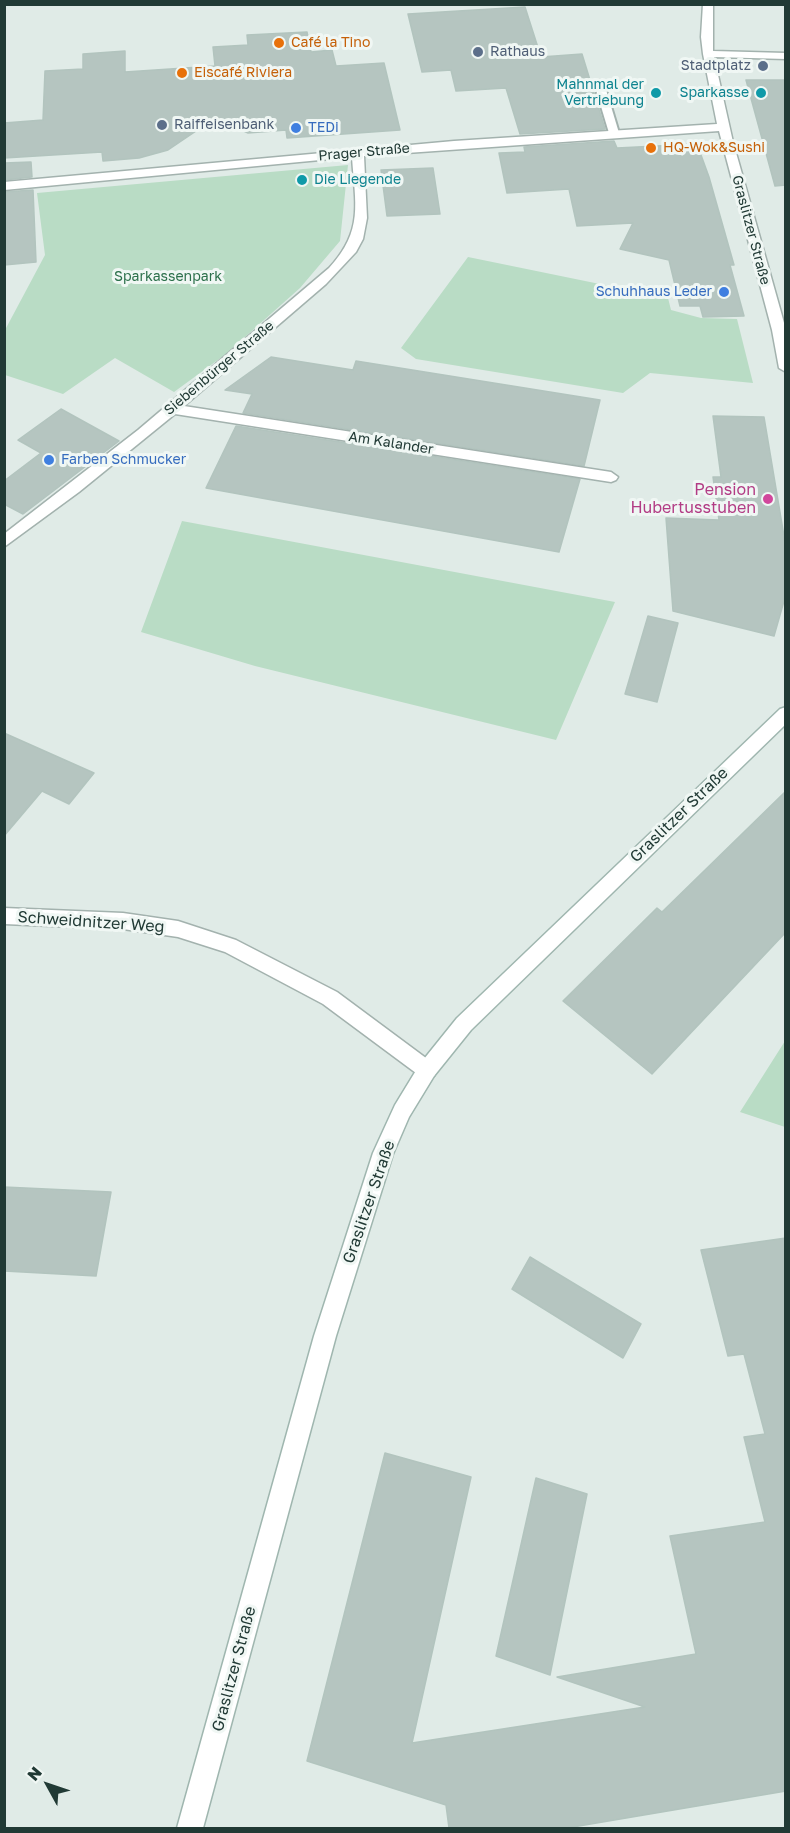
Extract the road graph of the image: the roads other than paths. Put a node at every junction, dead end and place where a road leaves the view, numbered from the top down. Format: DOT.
graph roads {
  1 [pos="708,4"];
  2 [pos="708,54"];
  3 [pos="786,56"];
  4 [pos="600,83"];
  5 [pos="724,128"];
  6 [pos="614,133"];
  7 [pos="358,153"];
  8 [pos="4,186"];
  9 [pos="786,368"];
  10 [pos="172,409"];
  11 [pos="611,477"];
  12 [pos="4,542"];
  13 [pos="786,713"];
  14 [pos="4,916"];
  15 [pos="427,1070"];
  16 [pos="190,1828"];
  1 -- 2 [label="street"];
  2 -- 3 [label="street"];
  2 -- 5 [label="street, Graslitzer Straße"];
  4 -- 6 [label="lane"];
  5 -- 6 [label="street, Prager Straße"];
  5 -- 9 [label="street, Graslitzer Straße"];
  6 -- 7 [label="street, Prager Straße"];
  7 -- 8 [label="street, Prager Straße"];
  7 -- 10 [label="street, Siebenbürger Straße"];
  10 -- 11 [label="street, Am Kalander"];
  10 -- 12 [label="street, Siebenbürger Straße"];
  13 -- 15 [label="street, Graslitzer Straße"];
  14 -- 15 [label="street, Schweidnitzer Weg"];
  15 -- 16 [label="street, Graslitzer Straße"];
}
